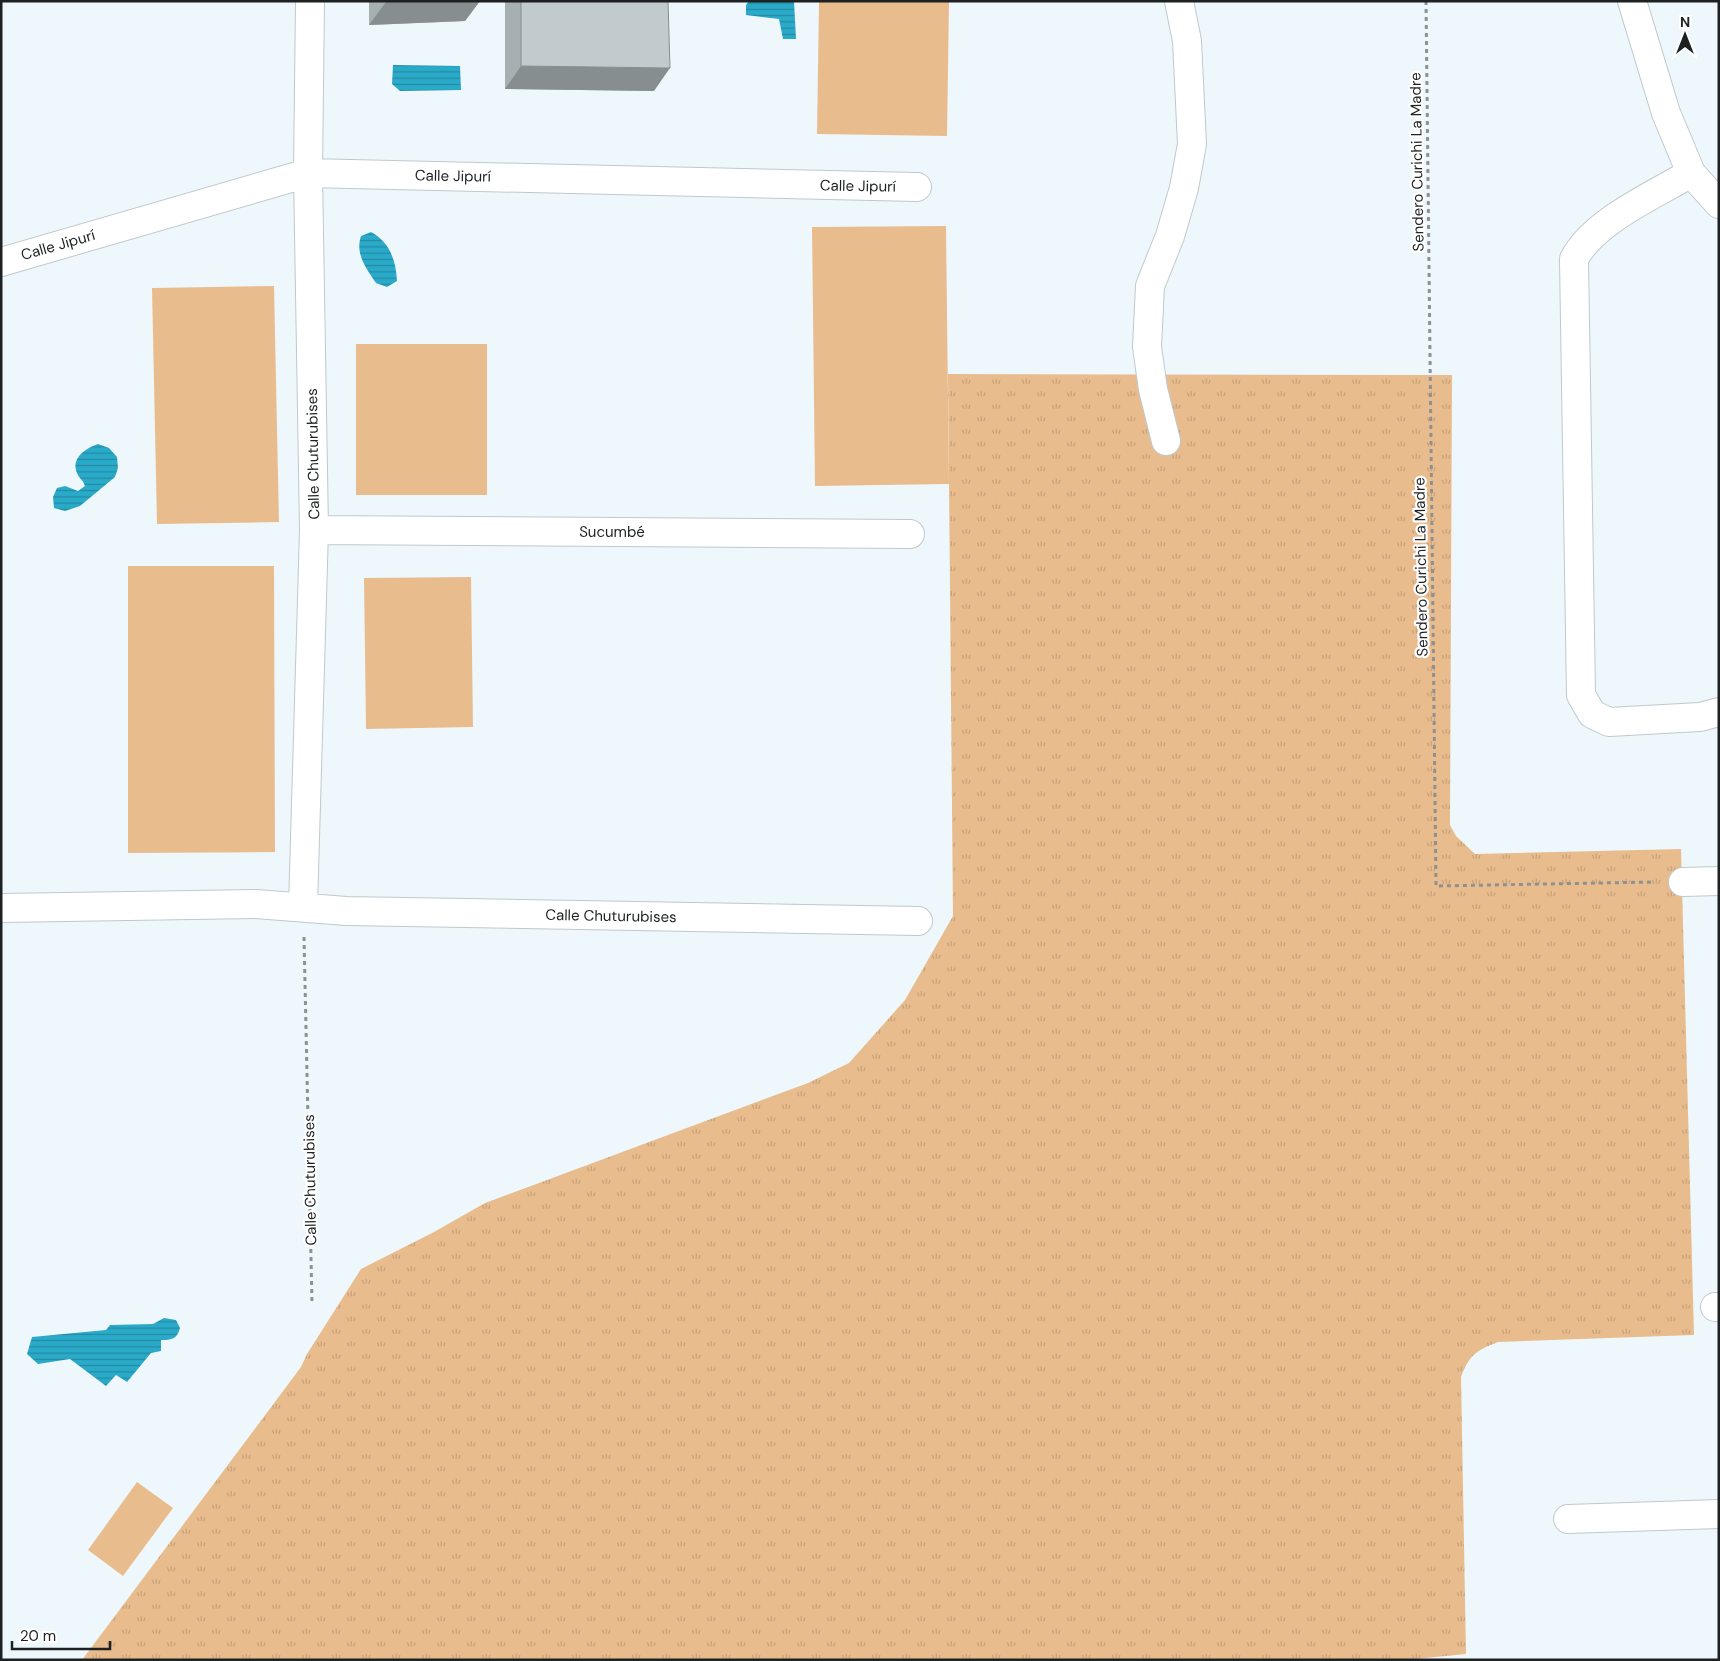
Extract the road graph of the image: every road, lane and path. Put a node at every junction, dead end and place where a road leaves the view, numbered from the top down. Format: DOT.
graph roads {
  1 [pos="310,1"];
  2 [pos="1179,1"];
  3 [pos="1426,1"];
  4 [pos="1632,1"];
  5 [pos="308,173"];
  6 [pos="1691,173"];
  7 [pos="917,187"];
  8 [pos="1719,204"];
  9 [pos="1,262"];
  10 [pos="1166,440"];
  11 [pos="314,530"];
  12 [pos="910,534"];
  13 [pos="1719,712"];
  14 [pos="1719,881"];
  15 [pos="1683,882"];
  16 [pos="304,907"];
  17 [pos="1,908"];
  18 [pos="918,921"];
  19 [pos="312,1303"];
  20 [pos="1719,1514"];
  21 [pos="1568,1518"];
  1 -- 5 [label="street, Calle Chuturubises"];
  2 -- 10 [label="street"];
  3 -- 15 [label="path, Sendero Curichi La Madre"];
  4 -- 6 [label="street"];
  5 -- 7 [label="street, Calle Jipurí"];
  5 -- 9 [label="street, Calle Jipurí"];
  5 -- 11 [label="street, Calle Chuturubises"];
  6 -- 8 [label="street"];
  6 -- 13 [label="street"];
  11 -- 12 [label="street, Sucumbé"];
  11 -- 16 [label="street, Calle Chuturubises"];
  14 -- 15 [label="street"];
  16 -- 17 [label="street, Calle Chuturubises"];
  16 -- 18 [label="street, Calle Chuturubises"];
  16 -- 19 [label="path, Calle Chuturubises"];
  20 -- 21 [label="street"];
}
